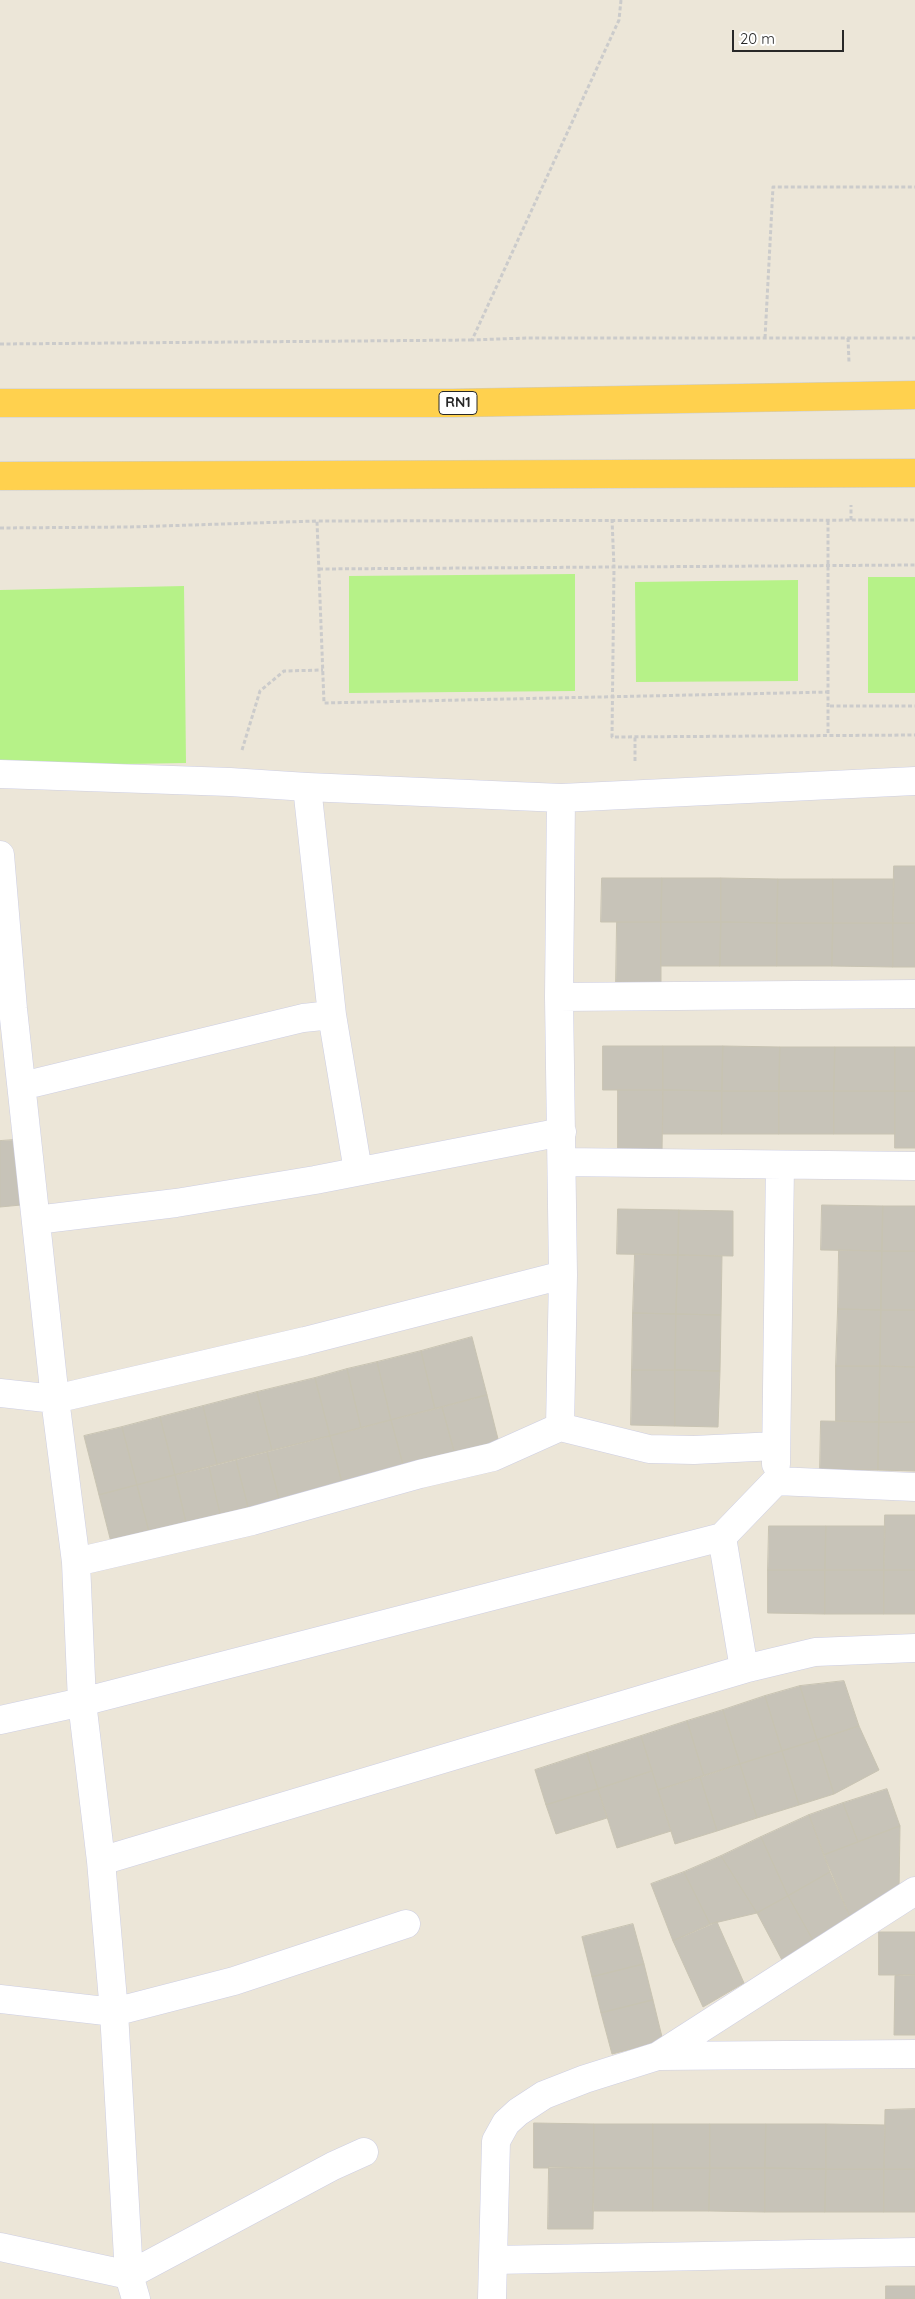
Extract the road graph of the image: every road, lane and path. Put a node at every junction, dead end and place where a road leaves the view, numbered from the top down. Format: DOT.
graph roads {
  1 [pos="621,0"];
  2 [pos="915,186"];
  3 [pos="765,338"];
  4 [pos="915,338"];
  5 [pos="472,340"];
  6 [pos="0,344"];
  7 [pos="915,395"];
  8 [pos="0,403"];
  9 [pos="915,473"];
  10 [pos="0,476"];
  11 [pos="612,519"];
  12 [pos="915,520"];
  13 [pos="317,521"];
  14 [pos="828,521"];
  15 [pos="0,528"];
  16 [pos="915,565"];
  17 [pos="829,566"];
  18 [pos="614,567"];
  19 [pos="319,569"];
  20 [pos="323,670"];
  21 [pos="830,692"];
  22 [pos="612,697"];
  23 [pos="830,706"];
  24 [pos="915,706"];
  25 [pos="915,735"];
  26 [pos="828,736"];
  27 [pos="0,774"];
  28 [pos="915,781"];
  29 [pos="230,782"];
  30 [pos="307,787"];
  31 [pos="561,798"];
  32 [pos="0,855"];
  33 [pos="915,994"];
  34 [pos="559,997"];
  35 [pos="332,1015"];
  36 [pos="22,1086"];
  37 [pos="562,1132"];
  38 [pos="562,1162"];
  39 [pos="780,1164"];
  40 [pos="915,1166"];
  41 [pos="358,1172"];
  42 [pos="36,1220"];
  43 [pos="564,1274"];
  44 [pos="0,1393"];
  45 [pos="56,1399"];
  46 [pos="560,1427"];
  47 [pos="776,1446"];
  48 [pos="776,1481"];
  49 [pos="915,1487"];
  50 [pos="722,1537"];
  51 [pos="76,1562"];
  52 [pos="915,1648"];
  53 [pos="744,1669"];
  54 [pos="82,1702"];
  55 [pos="0,1720"];
  56 [pos="101,1861"];
  57 [pos="915,1891"];
  58 [pos="406,1924"];
  59 [pos="0,1999"];
  60 [pos="114,2012"];
  61 [pos="915,2054"];
  62 [pos="658,2056"];
  63 [pos="364,2152"];
  64 [pos="0,2247"];
  65 [pos="915,2252"];
  66 [pos="493,2260"];
  67 [pos="133,2287"];
  68 [pos="492,2299"];
  1 -- 5 [label="path"];
  2 -- 3 [label="path"];
  3 -- 4 [label="path"];
  3 -- 5 [label="path"];
  5 -- 6 [label="path"];
  7 -- 8 [label="highway, RN1"];
  9 -- 10 [label="highway"];
  11 -- 13 [label="path"];
  11 -- 14 [label="path"];
  11 -- 18 [label="path"];
  12 -- 14 [label="path"];
  13 -- 15 [label="path"];
  13 -- 19 [label="path"];
  14 -- 17 [label="path"];
  16 -- 17 [label="path"];
  17 -- 18 [label="path"];
  17 -- 21 [label="path"];
  18 -- 19 [label="path"];
  18 -- 22 [label="path"];
  19 -- 20 [label="path"];
  20 -- 22 [label="path"];
  20 -- 29 [label="path"];
  21 -- 22 [label="path"];
  21 -- 23 [label="path"];
  22 -- 26 [label="path"];
  23 -- 24 [label="path"];
  23 -- 26 [label="path"];
  25 -- 26 [label="path"];
  27 -- 29 [label="street"];
  28 -- 31 [label="street"];
  29 -- 30 [label="street"];
  30 -- 31 [label="street"];
  30 -- 35 [label="street"];
  31 -- 34 [label="street"];
  32 -- 36 [label="street"];
  33 -- 34 [label="street"];
  34 -- 37 [label="street"];
  35 -- 36 [label="street"];
  35 -- 41 [label="street"];
  36 -- 42 [label="street"];
  37 -- 38 [label="street"];
  37 -- 41 [label="street"];
  38 -- 39 [label="street"];
  38 -- 43 [label="street"];
  39 -- 40 [label="street"];
  39 -- 47 [label="street"];
  41 -- 42 [label="street"];
  42 -- 45 [label="street"];
  43 -- 45 [label="street"];
  43 -- 46 [label="street"];
  44 -- 45 [label="street"];
  45 -- 51 [label="street"];
  46 -- 47 [label="street"];
  46 -- 51 [label="street"];
  47 -- 48 [label="street"];
  48 -- 49 [label="street"];
  48 -- 50 [label="street"];
  50 -- 53 [label="street"];
  50 -- 54 [label="street"];
  51 -- 54 [label="street"];
  52 -- 53 [label="street"];
  53 -- 56 [label="street"];
  54 -- 55 [label="street"];
  54 -- 56 [label="street"];
  56 -- 60 [label="street"];
  57 -- 62 [label="street"];
  58 -- 60 [label="street"];
  59 -- 60 [label="street"];
  60 -- 67 [label="street"];
  61 -- 62 [label="street"];
  62 -- 66 [label="street"];
  63 -- 67 [label="street"];
  64 -- 67 [label="street"];
  65 -- 66 [label="street"];
  66 -- 68 [label="street"];
}
